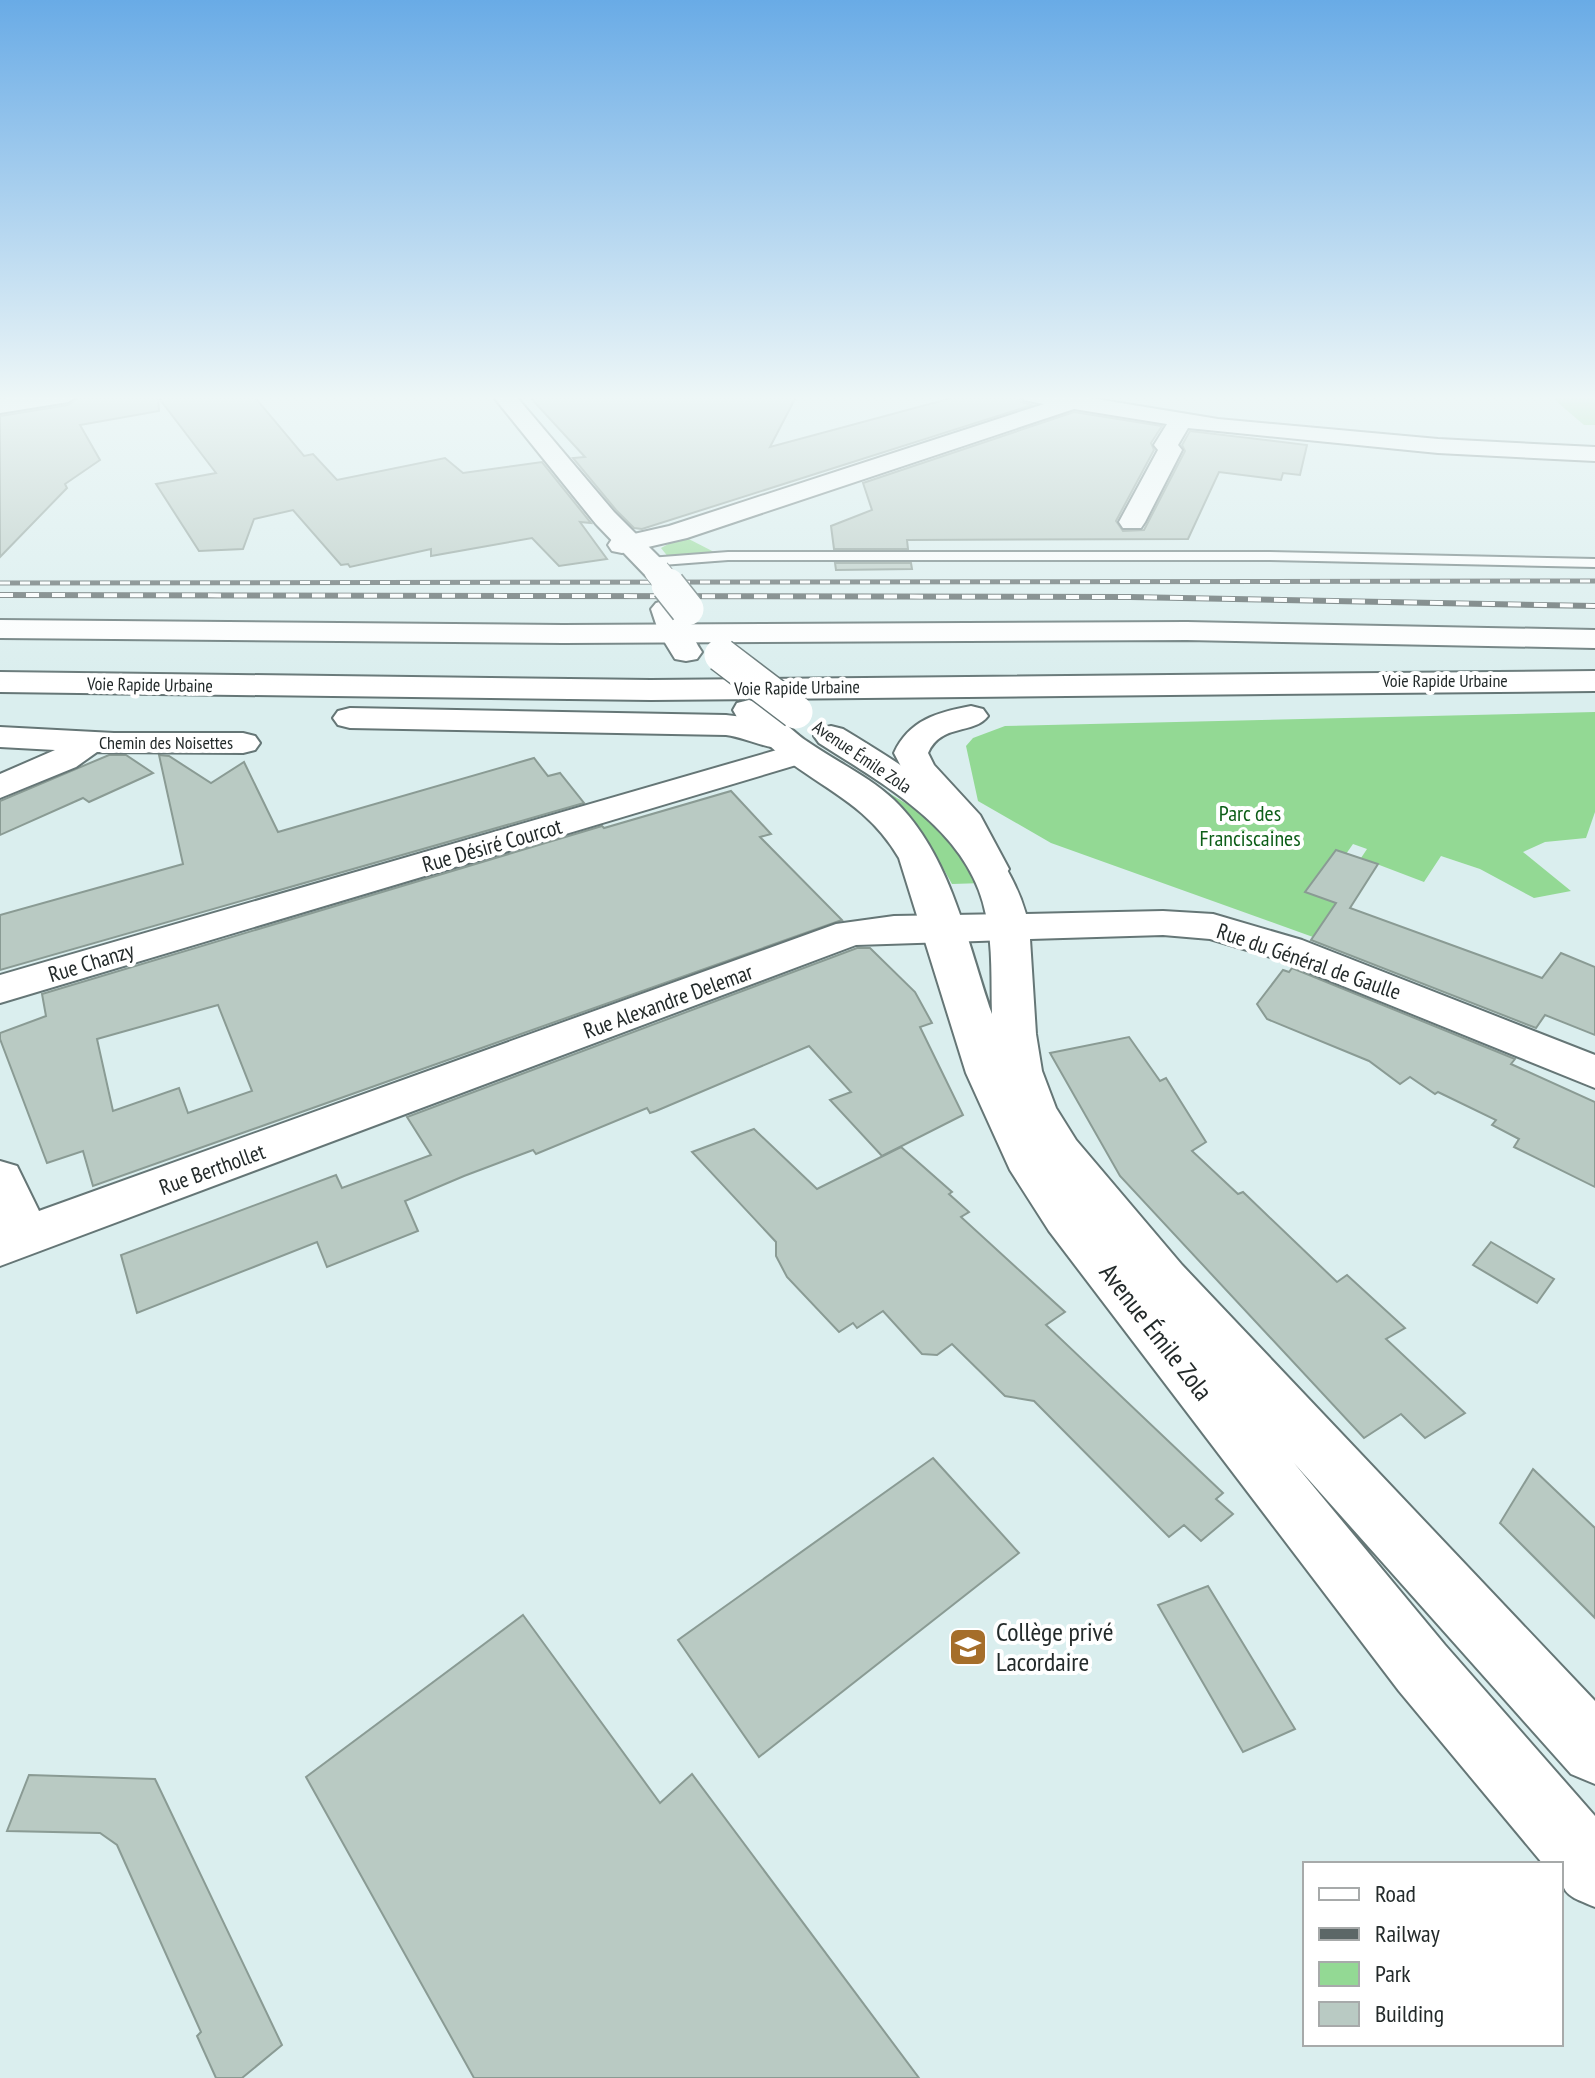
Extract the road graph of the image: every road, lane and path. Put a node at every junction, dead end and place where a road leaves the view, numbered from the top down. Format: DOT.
graph roads {
  1 [pos="583,492"];
  2 [pos="824,492"];
  3 [pos="1148,492"];
  4 [pos="1132,522"];
  5 [pos="640,559"];
  6 [pos="1595,563"];
  7 [pos="678,626"];
  8 [pos="0,629"];
  9 [pos="1595,639"];
  10 [pos="723,646"];
  11 [pos="0,654"];
  12 [pos="1595,654"];
  13 [pos="1595,681"];
  14 [pos="0,682"];
  15 [pos="1595,702"];
  16 [pos="0,710"];
  17 [pos="971,716"];
  18 [pos="318,717"];
  19 [pos="777,725"];
  20 [pos="0,737"];
  21 [pos="89,742"];
  22 [pos="0,787"];
  23 [pos="990,869"];
  24 [pos="1009,927"];
  25 [pos="943,928"];
  26 [pos="182,935"];
  27 [pos="0,989"];
  28 [pos="1595,1072"];
  29 [pos="399,1101"];
  30 [pos="0,1179"];
  31 [pos="13,1242"];
  32 [pos="1595,1750"];
  33 [pos="1595,1871"];
  1 -- 5 [label="main road"];
  2 -- 5 [label="main road"];
  3 -- 4 [label="main road"];
  5 -- 6 [label="lane"];
  5 -- 7 [label="main road"];
  7 -- 8 [label="main road"];
  7 -- 10 [label="main road"];
  7 -- 19 [label="main road"];
  9 -- 10 [label="main road"];
  10 -- 19 [label="main road, bridge"];
  11 -- 12 [label="main road, Voie Rapide Urbaine"];
  13 -- 14 [label="main road, Voie Rapide Urbaine"];
  15 -- 17 [label="main road"];
  16 -- 21 [label="main road, Chemin des Noisettes"];
  17 -- 19 [label="main road"];
  17 -- 23 [label="main road"];
  18 -- 19 [label="main road"];
  19 -- 23 [label="main road, Avenue Émile Zola"];
  19 -- 25 [label="main road, Avenue Émile Zola"];
  19 -- 26 [label="main road, Rue Désiré Courcot"];
  20 -- 21 [label="main road, Chemin des Noisettes"];
  21 -- 22 [label="main road"];
  23 -- 24 [label="main road, Avenue Émile Zola"];
  24 -- 25 [label="main road, Rue du Général de Gaulle"];
  24 -- 28 [label="main road, Rue du Général de Gaulle"];
  24 -- 32 [label="main road, Avenue Émile Zola"];
  25 -- 29 [label="main road, Rue Alexandre Delemar"];
  25 -- 33 [label="main road, Avenue Émile Zola"];
  26 -- 27 [label="main road, Rue Chanzy"];
  29 -- 31 [label="main road, Rue Berthollet"];
  30 -- 31 [label="main road"];
}
